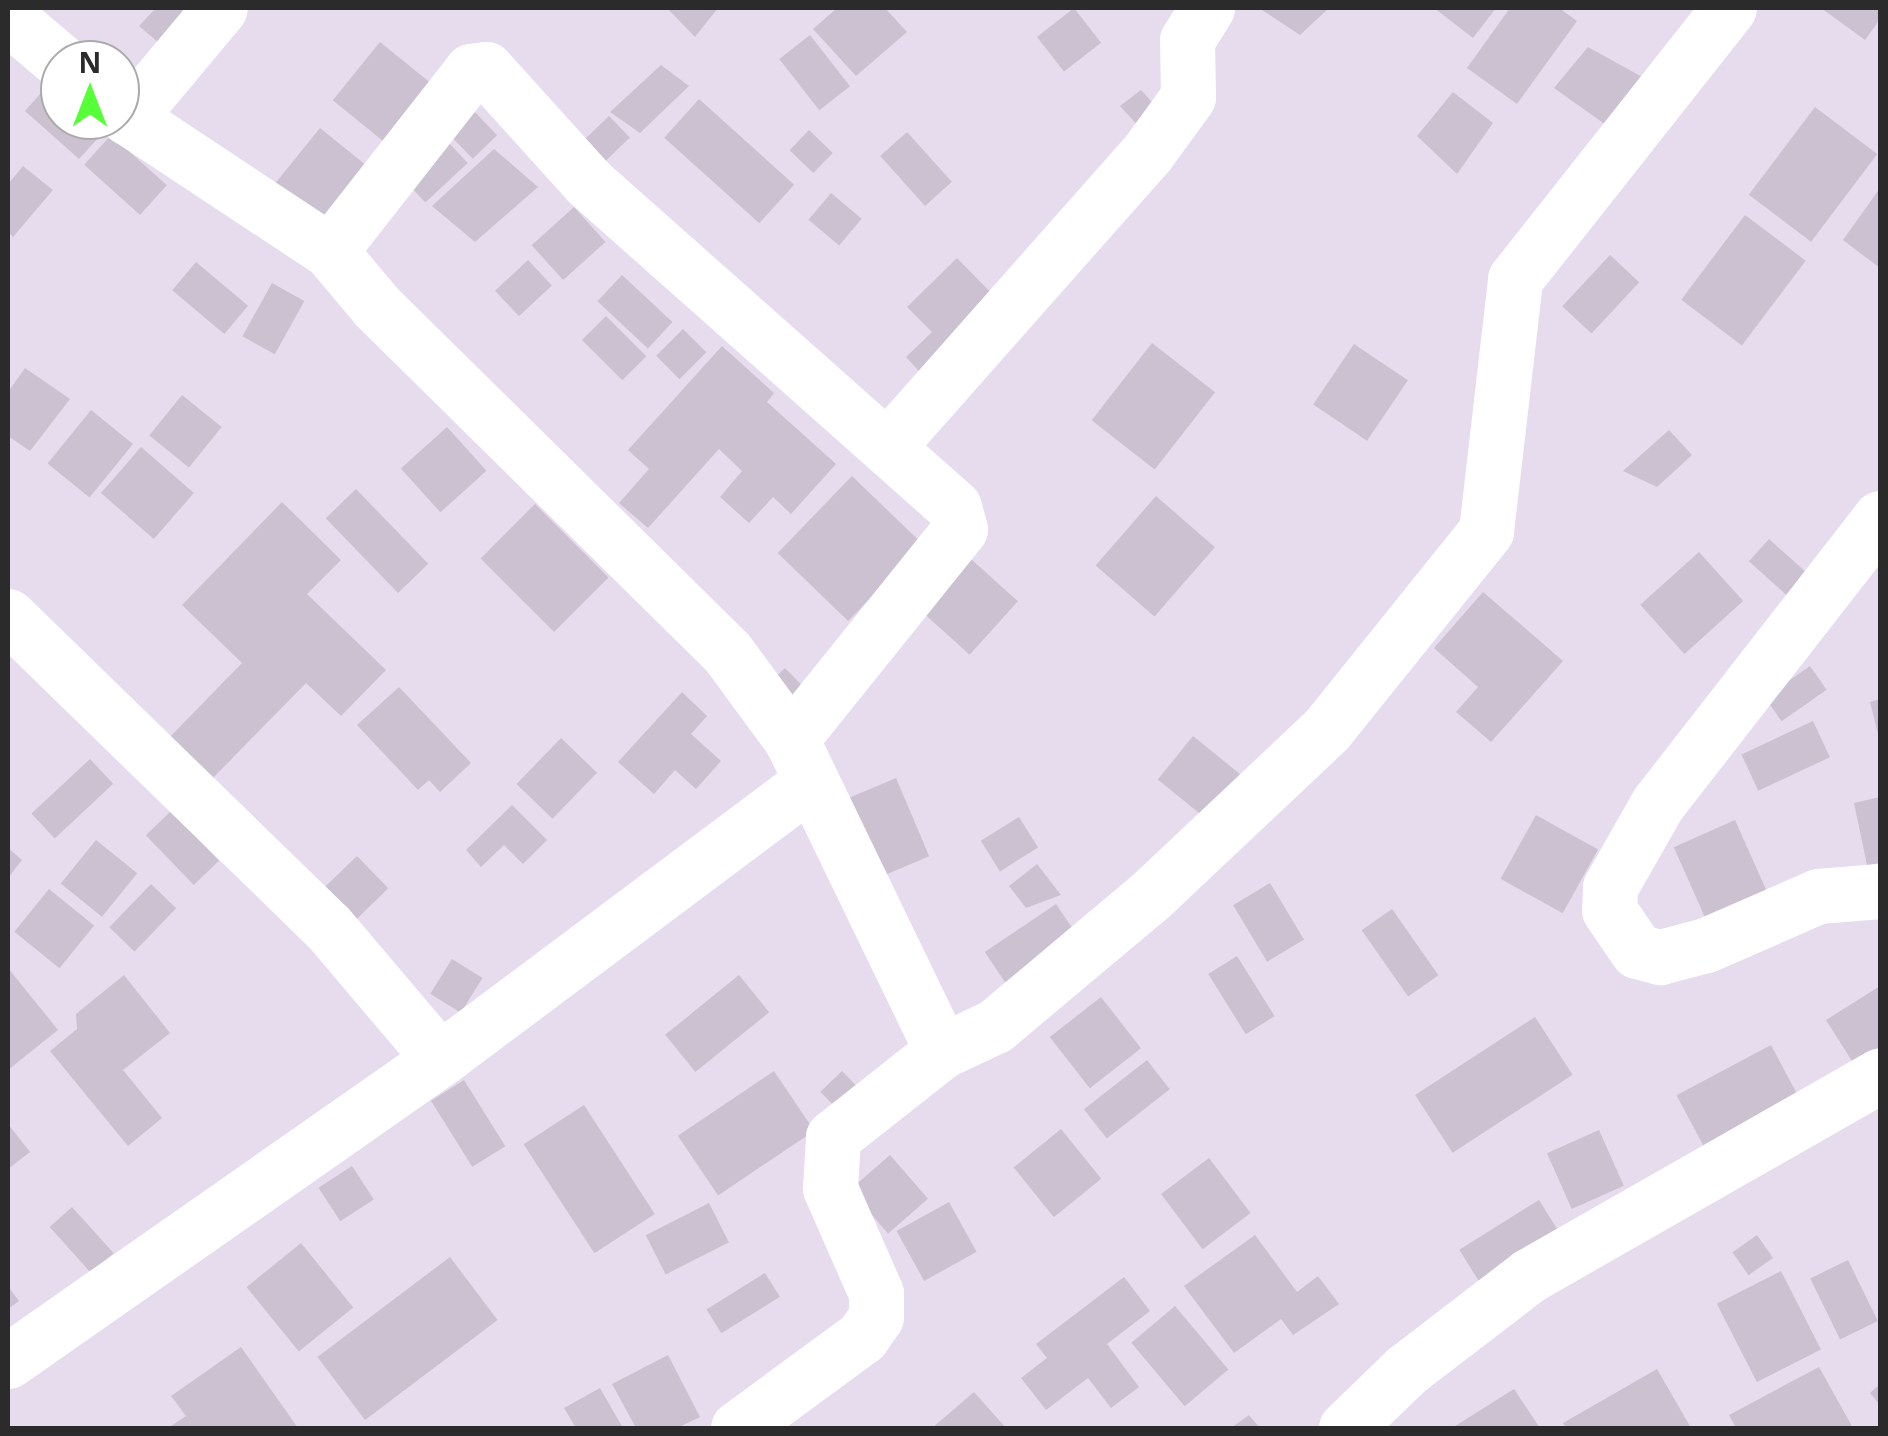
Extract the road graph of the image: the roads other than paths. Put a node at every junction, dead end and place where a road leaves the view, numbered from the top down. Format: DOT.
graph roads {
  1 [pos="220,8"];
  2 [pos="1207,8"];
  3 [pos="1729,8"];
  4 [pos="8,16"];
  5 [pos="40,44"];
  6 [pos="140,97"];
  7 [pos="140,126"];
  8 [pos="330,251"];
  9 [pos="887,448"];
  10 [pos="1880,518"];
  11 [pos="8,616"];
  12 [pos="799,761"];
  13 [pos="1880,890"];
  14 [pos="942,1051"];
  15 [pos="440,1058"];
  16 [pos="1880,1075"];
  17 [pos="8,1362"];
  18 [pos="738,1428"];
  19 [pos="1346,1428"];
  1 -- 6 [label="street"];
  2 -- 9 [label="street"];
  3 -- 14 [label="street"];
  4 -- 5 [label="street"];
  7 -- 8 [label="street"];
  8 -- 9 [label="street"];
  8 -- 12 [label="street"];
  9 -- 12 [label="street"];
  10 -- 13 [label="street"];
  11 -- 15 [label="street"];
  12 -- 14 [label="street"];
  12 -- 15 [label="street"];
  14 -- 18 [label="street"];
  15 -- 17 [label="street"];
  16 -- 19 [label="street"];
}
